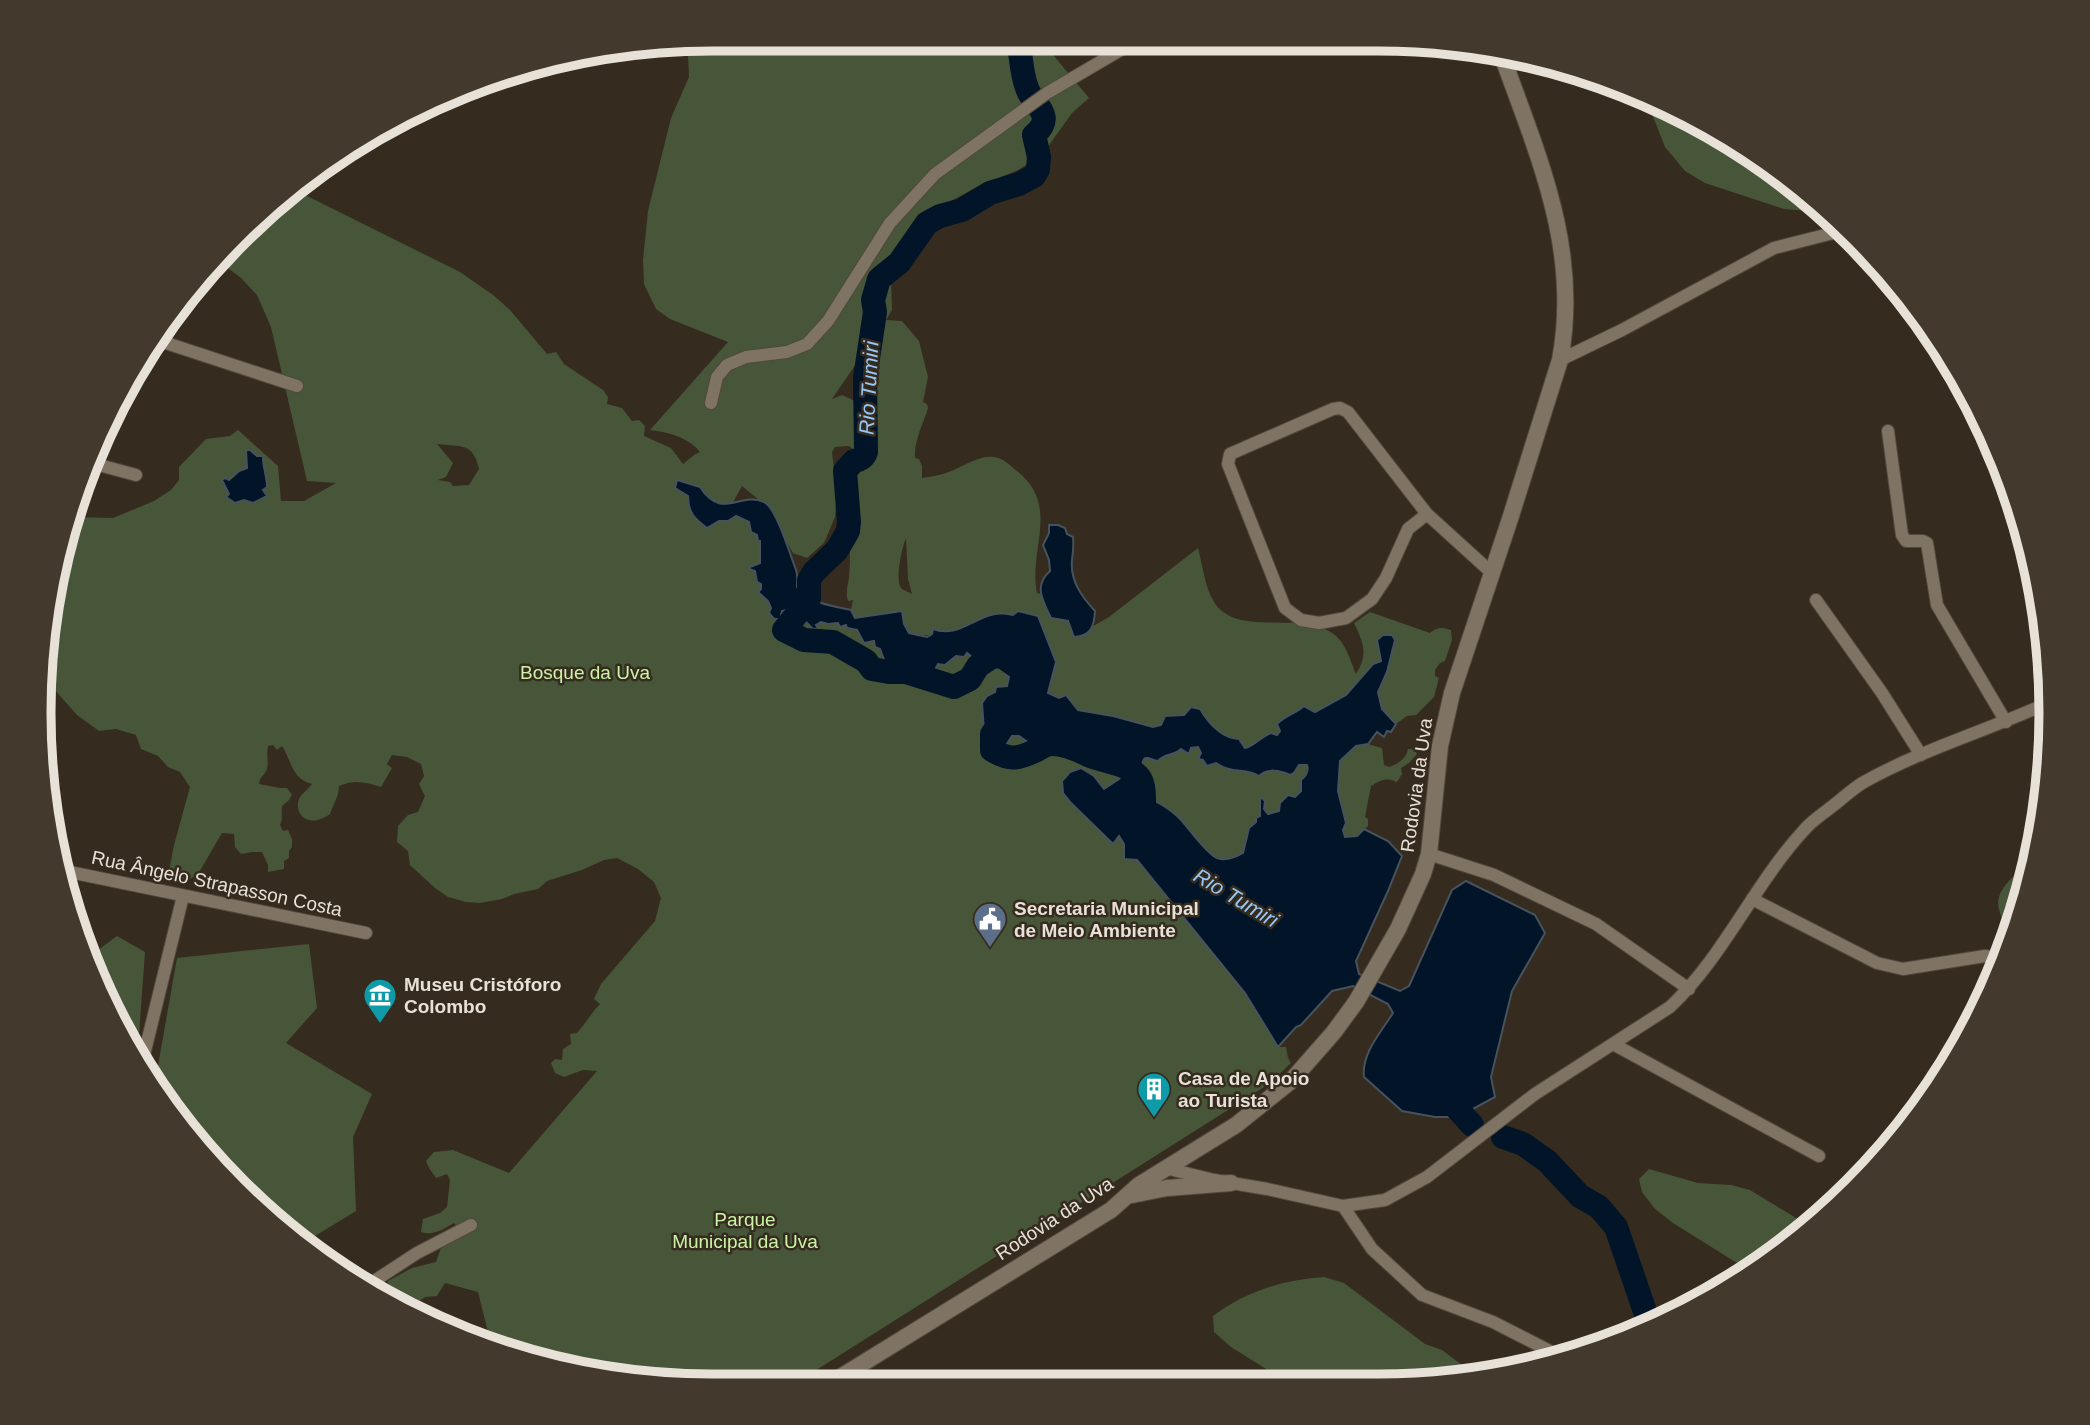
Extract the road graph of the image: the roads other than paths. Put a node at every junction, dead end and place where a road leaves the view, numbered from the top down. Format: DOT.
graph roads {
  1 [pos="1119,51"];
  2 [pos="1504,63"];
  3 [pos="1832,233"];
  4 [pos="164,342"];
  5 [pos="1560,360"];
  6 [pos="297,386"];
  7 [pos="711,403"];
  8 [pos="1888,431"];
  9 [pos="99,465"];
  10 [pos="136,475"];
  11 [pos="1427,514"];
  12 [pos="1492,573"];
  13 [pos="1816,600"];
  14 [pos="2039,707"];
  15 [pos="2006,722"];
  16 [pos="1921,755"];
  17 [pos="1429,854"];
  18 [pos="70,872"];
  19 [pos="183,896"];
  20 [pos="1752,899"];
  21 [pos="366,933"];
  22 [pos="1992,957"];
  23 [pos="1689,989"];
  24 [pos="1613,1044"];
  25 [pos="145,1052"];
  26 [pos="1819,1156"];
  27 [pos="1165,1168"];
  28 [pos="1231,1183"];
  29 [pos="1126,1196"];
  30 [pos="1343,1206"];
  31 [pos="471,1225"];
  32 [pos="374,1281"];
  33 [pos="1550,1352"];
  34 [pos="847,1374"];
  1 -- 7 [label="street"];
  2 -- 5 [label="street, Rodovia da Uva"];
  3 -- 5 [label="street"];
  4 -- 6 [label="street"];
  5 -- 12 [label="street, Rodovia da Uva"];
  8 -- 15 [label="street"];
  9 -- 10 [label="street"];
  11 -- 11 [label="street"];
  11 -- 12 [label="street"];
  12 -- 17 [label="street, Rodovia da Uva"];
  13 -- 16 [label="street"];
  14 -- 15 [label="street"];
  15 -- 16 [label="street"];
  16 -- 20 [label="street"];
  17 -- 23 [label="street"];
  17 -- 27 [label="street, Rodovia da Uva"];
  18 -- 19 [label="street, Rua Ângelo Strapasson Costa"];
  19 -- 21 [label="street, Rua Ângelo Strapasson Costa"];
  19 -- 25 [label="street"];
  20 -- 22 [label="street"];
  20 -- 23 [label="street"];
  23 -- 24 [label="street"];
  24 -- 26 [label="street"];
  24 -- 30 [label="street"];
  27 -- 28 [label="street"];
  27 -- 29 [label="street, Rodovia da Uva"];
  28 -- 29 [label="street"];
  28 -- 30 [label="street"];
  29 -- 34 [label="street, Rodovia da Uva"];
  30 -- 33 [label="street"];
  31 -- 32 [label="street"];
}
